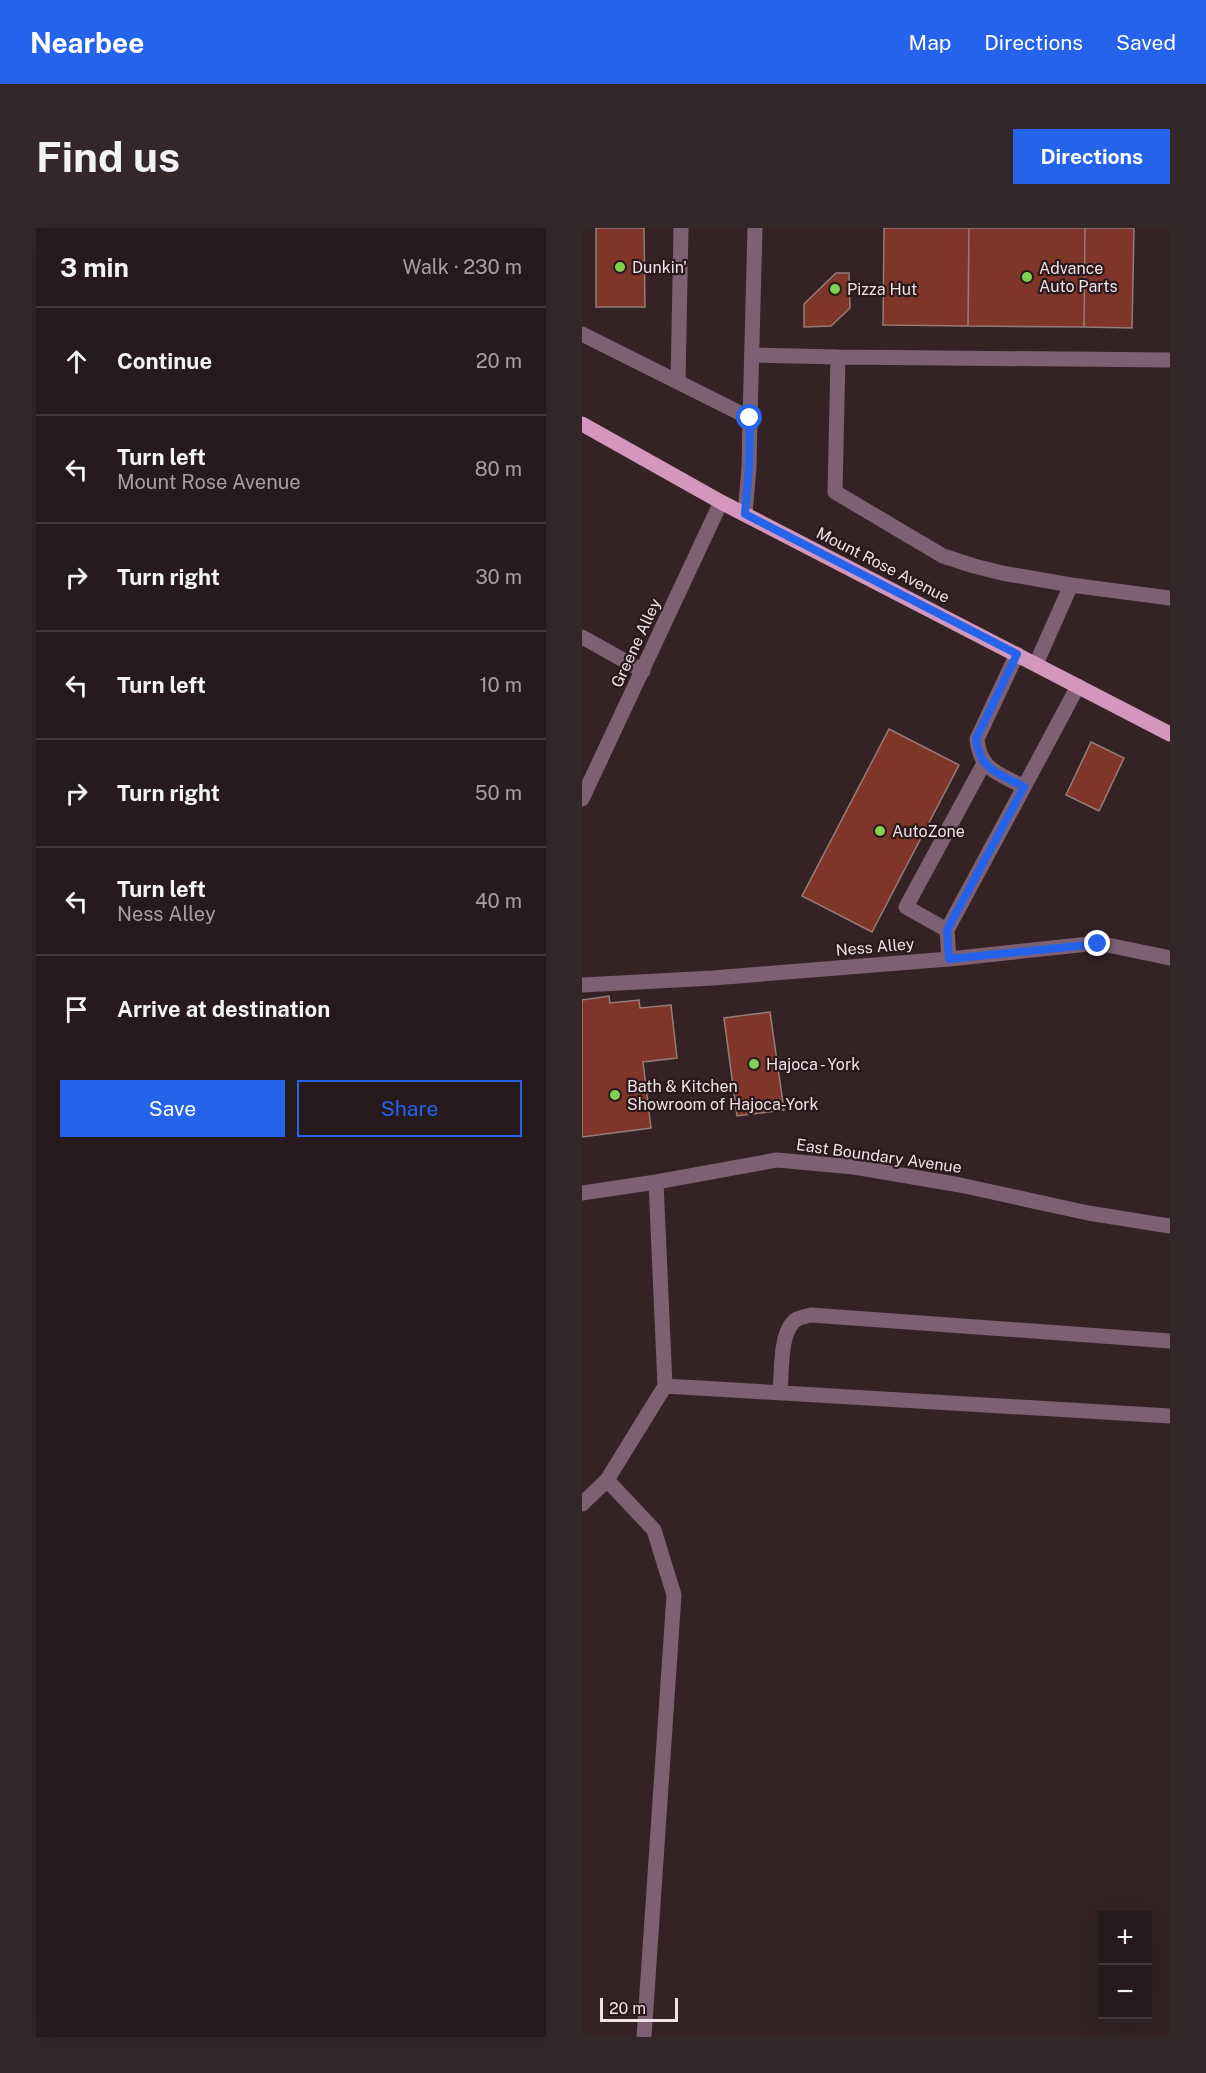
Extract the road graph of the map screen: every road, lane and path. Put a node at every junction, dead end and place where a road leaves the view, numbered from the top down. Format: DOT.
graph roads {
  1 [pos="681,228"];
  2 [pos="755,228"];
  3 [pos="582,334"];
  4 [pos="753,355"];
  5 [pos="838,357"];
  6 [pos="1170,360"];
  7 [pos="678,382"];
  8 [pos="750,418"];
  9 [pos="582,424"];
  10 [pos="722,502"];
  11 [pos="745,514"];
  12 [pos="1071,585"];
  13 [pos="1170,598"];
  14 [pos="582,638"];
  15 [pos="1017,654"];
  16 [pos="1036,664"];
  17 [pos="643,671"];
  18 [pos="1078,686"];
  19 [pos="1170,734"];
  20 [pos="984,765"];
  21 [pos="1024,787"];
  22 [pos="582,800"];
  23 [pos="947,930"];
  24 [pos="1170,958"];
  25 [pos="949,959"];
  26 [pos="582,985"];
  27 [pos="656,1182"];
  28 [pos="582,1193"];
  29 [pos="1170,1227"];
  30 [pos="1170,1341"];
  31 [pos="665,1386"];
  32 [pos="780,1393"];
  33 [pos="1170,1416"];
  34 [pos="607,1480"];
  35 [pos="582,1504"];
  36 [pos="644,2037"];
  1 -- 7 [label="street"];
  2 -- 4 [label="street"];
  3 -- 7 [label="street"];
  4 -- 5 [label="street"];
  4 -- 8 [label="street"];
  5 -- 6 [label="street"];
  5 -- 12 [label="street"];
  7 -- 8 [label="street"];
  8 -- 11 [label="street"];
  9 -- 10 [label="main road, Mount Rose Avenue"];
  10 -- 11 [label="main road, Mount Rose Avenue"];
  10 -- 17 [label="street, Greene Alley"];
  11 -- 15 [label="main road, Mount Rose Avenue"];
  12 -- 13 [label="street"];
  12 -- 16 [label="street"];
  14 -- 17 [label="street"];
  15 -- 16 [label="main road, Mount Rose Avenue"];
  15 -- 20 [label="street"];
  16 -- 18 [label="main road, Mount Rose Avenue"];
  17 -- 22 [label="street, Greene Alley"];
  18 -- 19 [label="main road, Mount Rose Avenue"];
  18 -- 21 [label="street"];
  20 -- 21 [label="street"];
  20 -- 23 [label="street"];
  21 -- 23 [label="street"];
  23 -- 25 [label="street"];
  24 -- 25 [label="street, Ness Alley"];
  25 -- 26 [label="street, Ness Alley"];
  27 -- 28 [label="street, East Boundary Avenue"];
  27 -- 29 [label="street, East Boundary Avenue"];
  27 -- 31 [label="street"];
  30 -- 32 [label="street"];
  31 -- 32 [label="street"];
  31 -- 34 [label="street"];
  32 -- 33 [label="street"];
  34 -- 35 [label="street"];
  34 -- 36 [label="street"];
}
